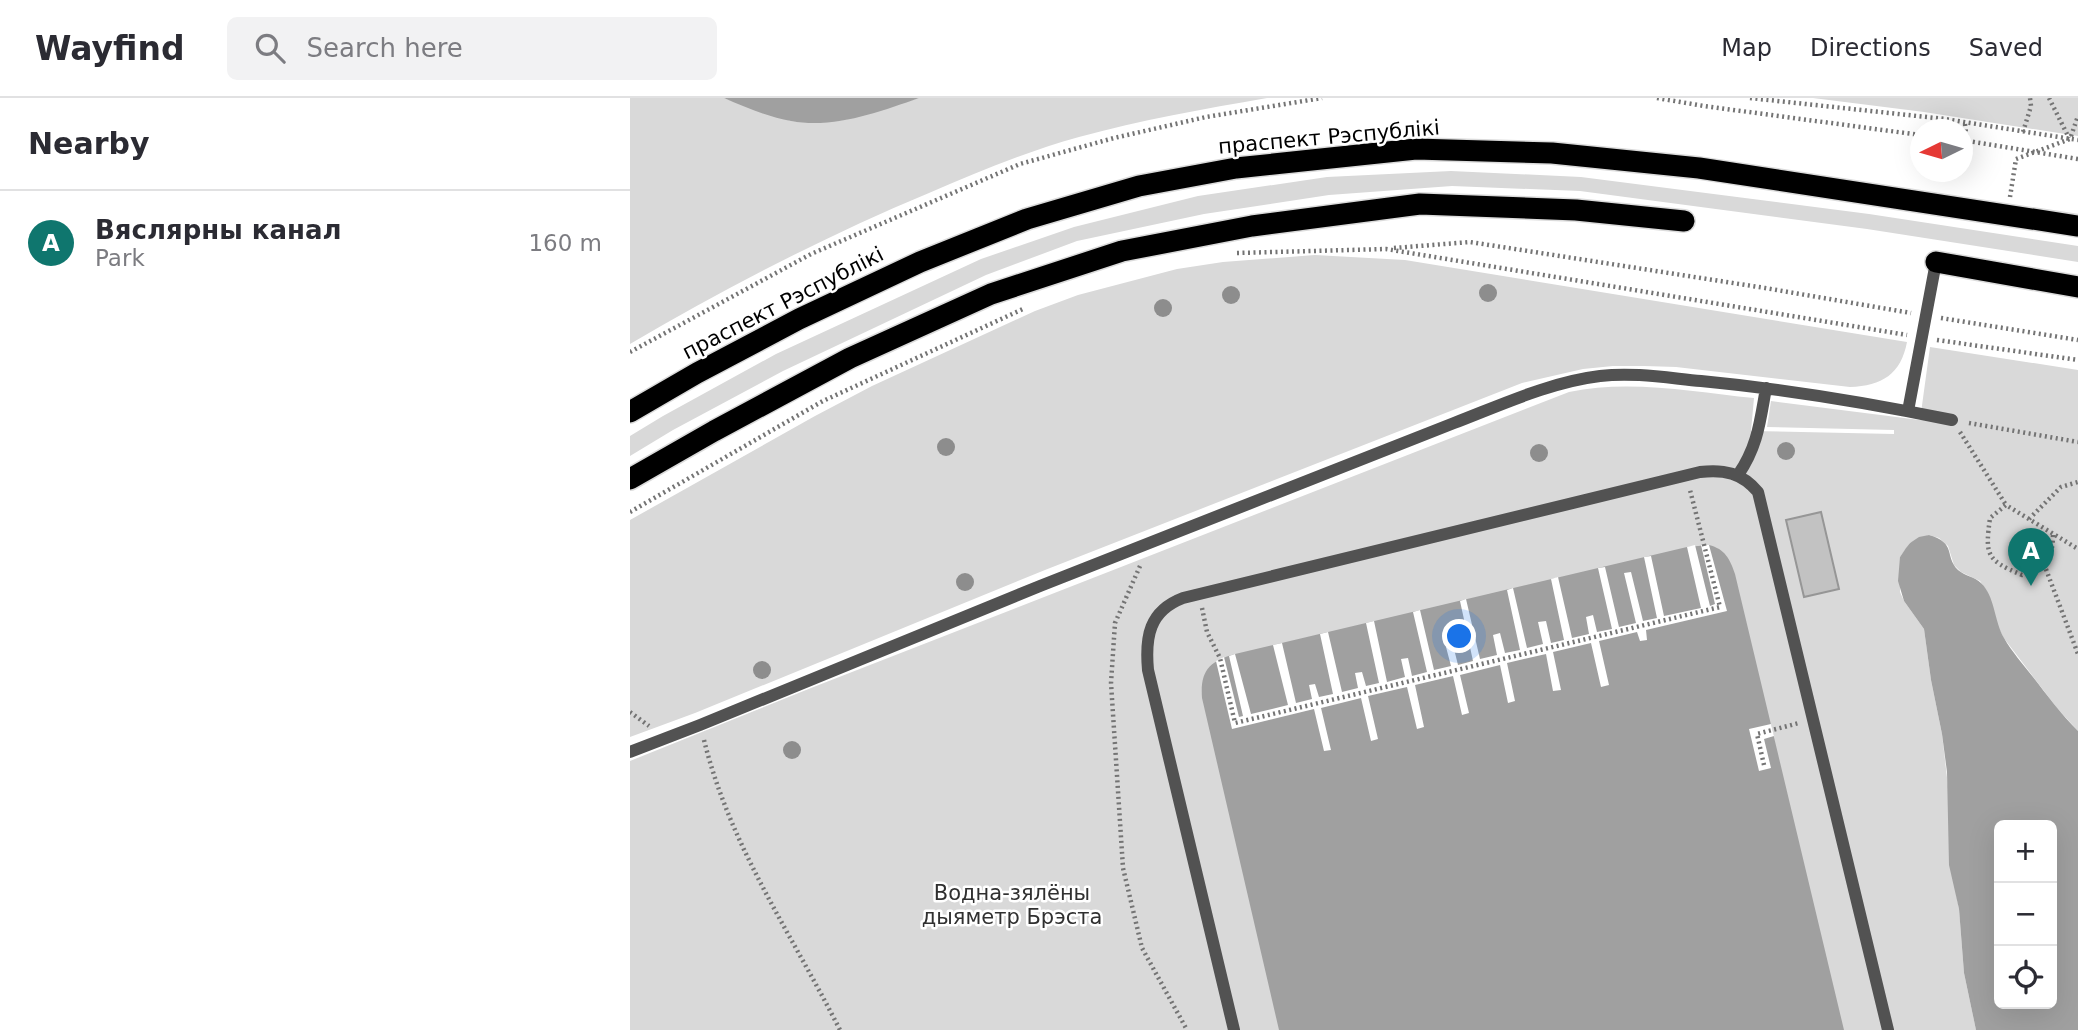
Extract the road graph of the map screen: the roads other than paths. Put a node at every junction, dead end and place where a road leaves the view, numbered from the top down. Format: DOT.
graph roads {
  1 [pos="1684,221"];
  2 [pos="2078,226"];
  3 [pos="1936,262"];
  4 [pos="2078,287"];
  5 [pos="1766,388"];
  6 [pos="1908,411"];
  7 [pos="630,412"];
  8 [pos="1952,420"];
  9 [pos="1738,475"];
  10 [pos="630,479"];
  11 [pos="630,751"];
  12 [pos="1234,1030"];
  13 [pos="1888,1030"];
  1 -- 10 [label="highway"];
  2 -- 7 [label="highway, праспект Рэспублікі"];
  3 -- 4 [label="highway"];
  3 -- 6 [label="lane"];
  5 -- 6 [label="lane"];
  5 -- 9 [label="lane"];
  5 -- 11 [label="lane"];
  6 -- 8 [label="lane"];
  9 -- 12 [label="lane"];
  9 -- 13 [label="lane"];
}
